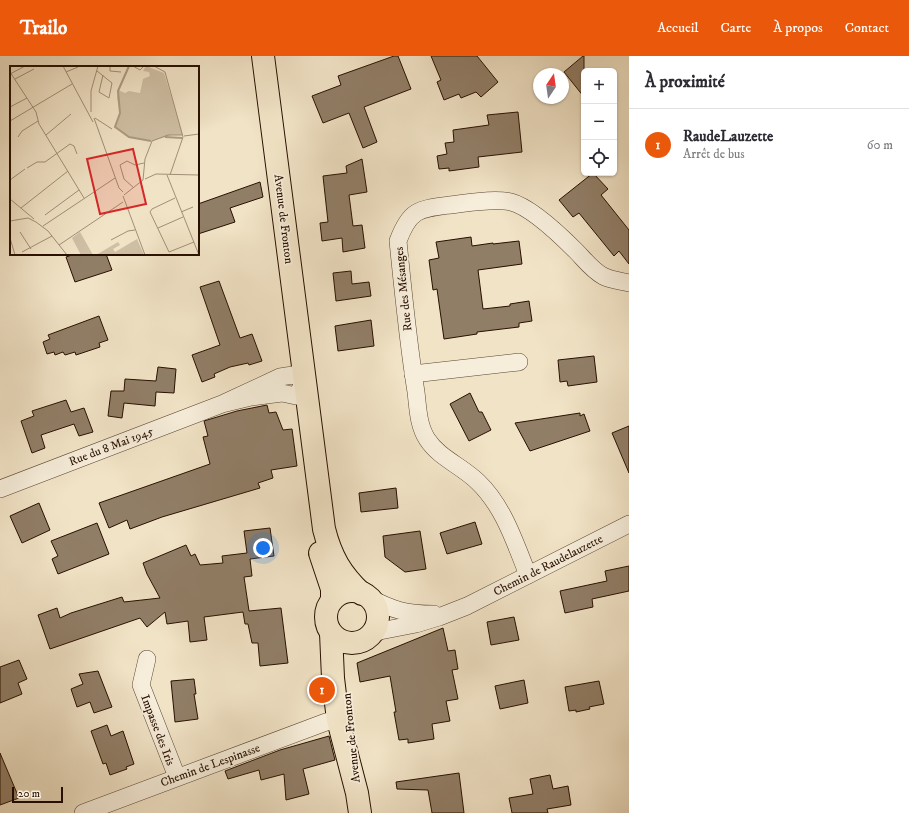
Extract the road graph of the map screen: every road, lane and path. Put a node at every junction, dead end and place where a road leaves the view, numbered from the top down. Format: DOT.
graph roads {
  1 [pos="263,56"];
  2 [pos="629,283"];
  3 [pos="519,362"];
  4 [pos="413,374"];
  5 [pos="305,381"];
  6 [pos="0,489"];
  7 [pos="629,524"];
  8 [pos="528,575"];
  9 [pos="365,595"];
  10 [pos="332,600"];
  11 [pos="467,606"];
  12 [pos="331,633"];
  13 [pos="363,639"];
  14 [pos="148,659"];
  15 [pos="338,720"];
  16 [pos="176,777"];
  17 [pos="358,803"];
  18 [pos="83,813"];
  1 -- 5 [label="main road, Avenue de Fronton"];
  2 -- 4 [label="street, Rue des Mésanges"];
  3 -- 4 [label="street"];
  4 -- 8 [label="street, Rue des Mésanges"];
  5 -- 6 [label="street, Rue du 8 Mai 1945"];
  5 -- 9 [label="main road, Avenue de Fronton"];
  5 -- 10 [label="main road, Avenue de Fronton"];
  7 -- 8 [label="street, Chemin de Raudelauzette"];
  8 -- 11 [label="street, Chemin de Raudelauzette"];
  9 -- 10 [label="main road"];
  9 -- 11 [label="street, Chemin de Raudelauzette"];
  9 -- 13 [label="main road"];
  10 -- 12 [label="main road"];
  11 -- 13 [label="street, Chemin de Raudelauzette"];
  12 -- 13 [label="main road"];
  12 -- 15 [label="main road, Avenue de Fronton"];
  13 -- 17 [label="main road, Avenue de Fronton"];
  14 -- 16 [label="street, Impasse des Iris"];
  15 -- 16 [label="street, Chemin de Lespinasse"];
  15 -- 17 [label="main road, Avenue de Fronton"];
  16 -- 18 [label="street, Chemin de Lespinasse"];
}
